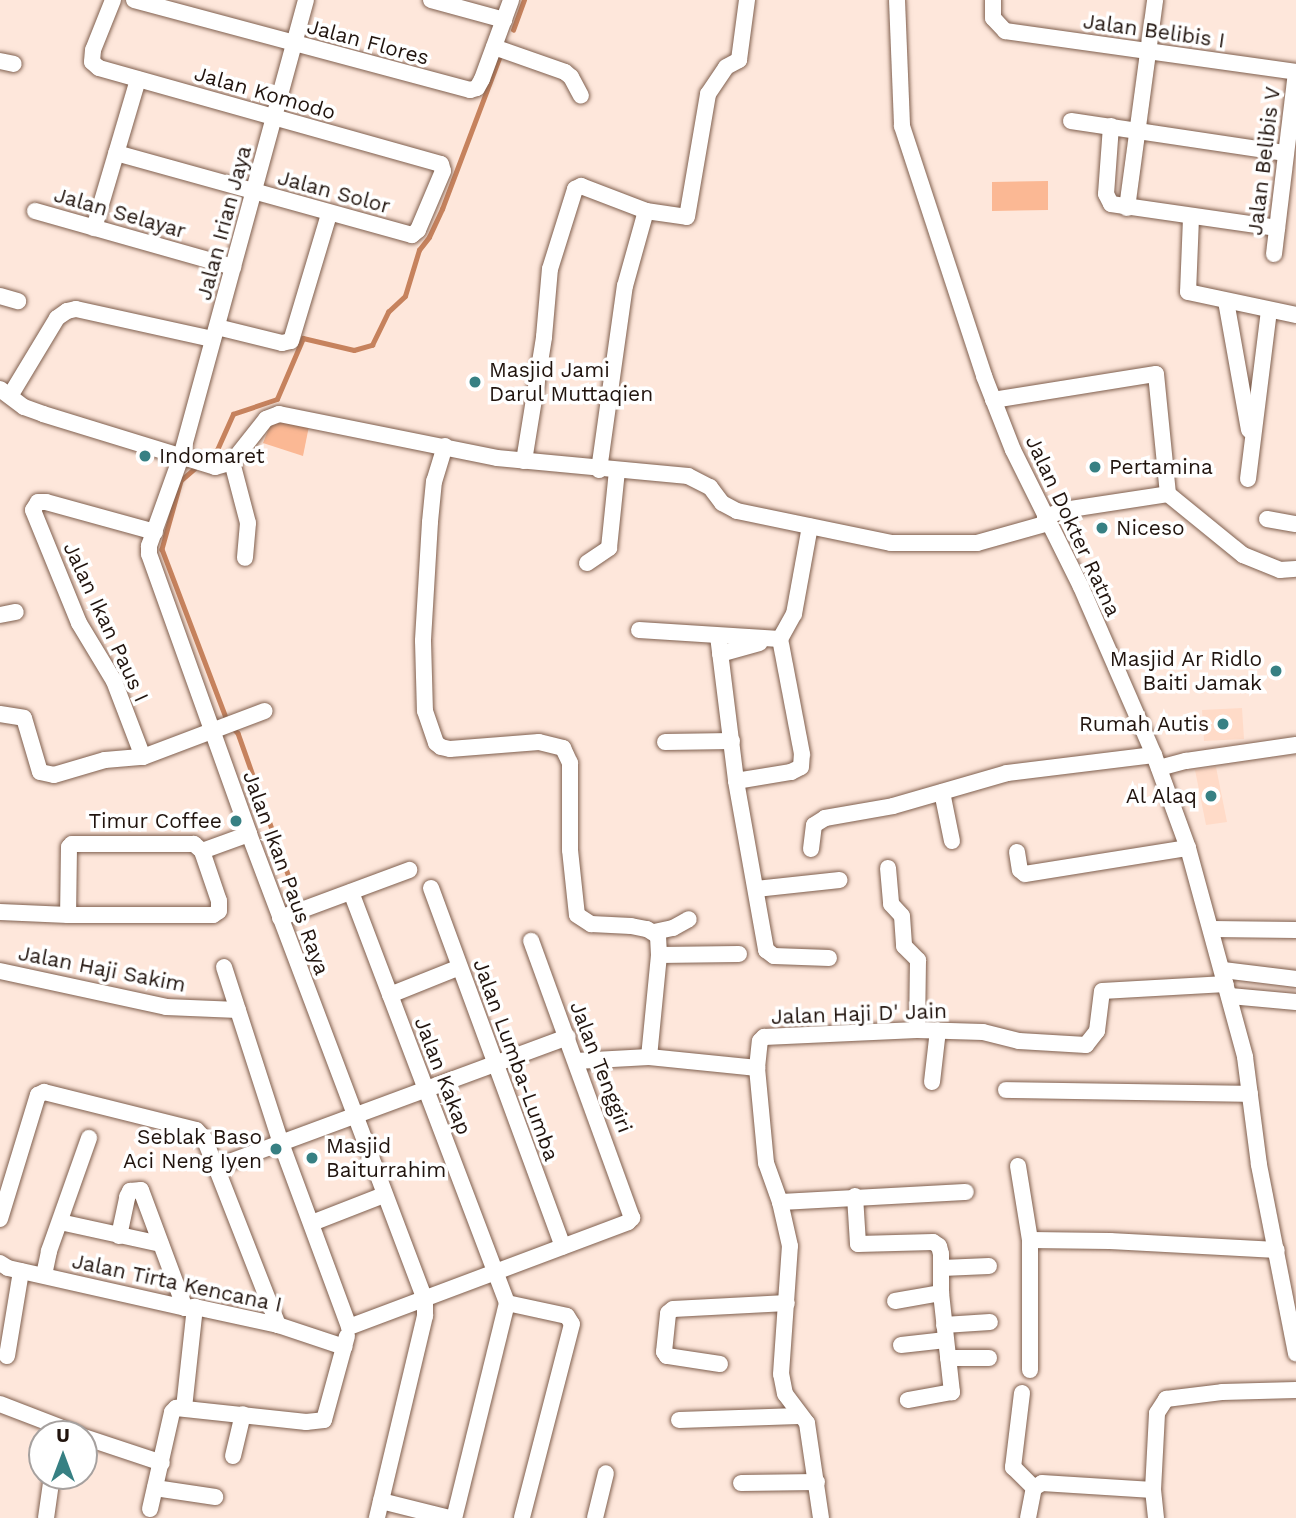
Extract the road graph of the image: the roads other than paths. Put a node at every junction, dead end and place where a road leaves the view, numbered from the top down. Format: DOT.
graph roads {
  1 [pos="113,0"];
  2 [pos="134,0"];
  3 [pos="306,0"];
  4 [pos="432,0"];
  5 [pos="511,0"];
  6 [pos="747,0"];
  7 [pos="897,0"];
  8 [pos="993,0"];
  9 [pos="1155,0"];
  10 [pos="505,20"];
  11 [pos="294,44"];
  12 [pos="495,47"];
  13 [pos="1148,52"];
  14 [pos="1296,72"];
  15 [pos="138,79"];
  16 [pos="581,96"];
  17 [pos="274,118"];
  18 [pos="1072,121"];
  19 [pos="1111,126"];
  20 [pos="1138,130"];
  21 [pos="117,153"];
  22 [pos="1286,153"];
  23 [pos="254,192"];
  24 [pos="1127,208"];
  25 [pos="35,211"];
  26 [pos="646,211"];
  27 [pos="329,214"];
  28 [pos="1191,218"];
  29 [pos="94,228"];
  30 [pos="1277,228"];
  31 [pos="412,235"];
  32 [pos="1274,254"];
  33 [pos="233,267"];
  34 [pos="0,296"];
  35 [pos="18,300"];
  36 [pos="1226,301"];
  37 [pos="1269,310"];
  38 [pos="1296,315"];
  39 [pos="214,336"];
  40 [pos="5,392"];
  41 [pos="993,400"];
  42 [pos="445,446"];
  43 [pos="1252,446"];
  44 [pos="524,461"];
  45 [pos="194,462"];
  46 [pos="232,462"];
  47 [pos="599,470"];
  48 [pos="617,471"];
  49 [pos="1248,479"];
  50 [pos="1168,494"];
  51 [pos="1267,519"];
  52 [pos="1046,520"];
  53 [pos="1296,524"];
  54 [pos="810,526"];
  55 [pos="155,532"];
  56 [pos="246,558"];
  57 [pos="587,563"];
  58 [pos="1296,569"];
  59 [pos="639,631"];
  60 [pos="718,636"];
  61 [pos="772,639"];
  62 [pos="720,654"];
  63 [pos="265,712"];
  64 [pos="0,714"];
  65 [pos="223,729"];
  66 [pos="732,741"];
  67 [pos="665,742"];
  68 [pos="1296,746"];
  69 [pos="143,757"];
  70 [pos="1156,762"];
  71 [pos="736,781"];
  72 [pos="942,792"];
  73 [pos="249,834"];
  74 [pos="952,841"];
  75 [pos="1188,848"];
  76 [pos="811,849"];
  77 [pos="202,851"];
  78 [pos="1017,852"];
  79 [pos="888,868"];
  80 [pos="409,870"];
  81 [pos="840,880"];
  82 [pos="431,888"];
  83 [pos="756,889"];
  84 [pos="351,892"];
  85 [pos="0,912"];
  86 [pos="292,914"];
  87 [pos="68,915"];
  88 [pos="689,919"];
  89 [pos="1212,929"];
  90 [pos="1296,930"];
  91 [pos="654,932"];
  92 [pos="531,941"];
  93 [pos="739,954"];
  94 [pos="659,955"];
  95 [pos="829,958"];
  96 [pos="224,967"];
  97 [pos="460,967"];
  98 [pos="0,971"];
  99 [pos="1296,979"];
  100 [pos="1226,983"];
  101 [pos="390,995"];
  102 [pos="1296,1002"];
  103 [pos="238,1010"];
  104 [pos="917,1030"];
  105 [pos="938,1030"];
  106 [pos="568,1037"];
  107 [pos="649,1057"];
  108 [pos="576,1061"];
  109 [pos="495,1064"];
  110 [pos="757,1068"];
  111 [pos="932,1082"];
  112 [pos="426,1090"];
  113 [pos="1006,1090"];
  114 [pos="1250,1094"];
  115 [pos="353,1116"];
  116 [pos="89,1138"];
  117 [pos="281,1143"];
  118 [pos="1018,1166"];
  119 [pos="216,1167"];
  120 [pos="966,1192"];
  121 [pos="383,1195"];
  122 [pos="855,1196"];
  123 [pos="780,1202"];
  124 [pos="0,1219"];
  125 [pos="60,1222"];
  126 [pos="312,1223"];
  127 [pos="119,1236"];
  128 [pos="1030,1240"];
  129 [pos="161,1244"];
  130 [pos="563,1246"];
  131 [pos="1277,1250"];
  132 [pos="0,1263"];
  133 [pos="989,1266"];
  134 [pos="942,1268"];
  135 [pos="21,1271"];
  136 [pos="495,1274"];
  137 [pos="44,1275"];
  138 [pos="941,1293"];
  139 [pos="425,1300"];
  140 [pos="895,1301"];
  141 [pos="787,1303"];
  142 [pos="507,1304"];
  143 [pos="190,1308"];
  144 [pos="990,1322"];
  145 [pos="278,1325"];
  146 [pos="349,1327"];
  147 [pos="945,1333"];
  148 [pos="901,1345"];
  149 [pos="344,1347"];
  150 [pos="1296,1353"];
  151 [pos="7,1356"];
  152 [pos="989,1357"];
  153 [pos="948,1358"];
  154 [pos="720,1364"];
  155 [pos="1030,1370"];
  156 [pos="1296,1390"];
  157 [pos="1022,1393"];
  158 [pos="908,1400"];
  159 [pos="0,1404"];
  160 [pos="184,1408"];
  161 [pos="243,1414"];
  162 [pos="36,1420"];
  163 [pos="680,1420"];
  164 [pos="803,1420"];
  165 [pos="98,1442"];
  166 [pos="233,1456"];
  167 [pos="162,1463"];
  168 [pos="606,1474"];
  169 [pos="817,1482"];
  170 [pos="741,1483"];
  171 [pos="155,1488"];
  172 [pos="1034,1488"];
  173 [pos="50,1490"];
  174 [pos="1153,1490"];
  175 [pos="215,1497"];
  176 [pos="381,1501"];
  177 [pos="150,1509"];
  178 [pos="46,1518"];
  179 [pos="377,1518"];
  180 [pos="452,1518"];
  181 [pos="522,1518"];
  182 [pos="595,1518"];
  183 [pos="821,1518"];
  184 [pos="1028,1518"];
  185 [pos="1156,1518"];
  1 -- 15 [label="street, Jalan Komodo"];
  2 -- 11 [label="street, Jalan Flores"];
  3 -- 11 [label="street, Jalan Irian Jaya"];
  4 -- 10 [label="street"];
  5 -- 10 [label="street"];
  6 -- 26 [label="street"];
  7 -- 41 [label="street, Jalan Dokter Ratna"];
  8 -- 13 [label="street, Jalan Belibis I"];
  9 -- 13 [label="street"];
  10 -- 12 [label="street"];
  11 -- 12 [label="street, Jalan Flores"];
  11 -- 17 [label="street, Jalan Irian Jaya"];
  12 -- 16 [label="street"];
  13 -- 14 [label="street, Jalan Belibis I"];
  13 -- 20 [label="street"];
  14 -- 22 [label="street, Jalan Belibis V"];
  15 -- 17 [label="street, Jalan Komodo"];
  15 -- 21 [label="street"];
  17 -- 23 [label="street, Jalan Irian Jaya"];
  17 -- 31 [label="street, Jalan Komodo"];
  18 -- 19 [label="street"];
  19 -- 20 [label="street"];
  19 -- 24 [label="street"];
  20 -- 22 [label="street"];
  20 -- 24 [label="street"];
  21 -- 23 [label="street, Jalan Solor"];
  21 -- 29 [label="street"];
  22 -- 30 [label="street, Jalan Belibis V"];
  23 -- 27 [label="street, Jalan Solor"];
  23 -- 33 [label="street, Jalan Irian Jaya"];
  24 -- 28 [label="street"];
  25 -- 29 [label="street, Jalan Selayar"];
  26 -- 44 [label="street"];
  26 -- 47 [label="street"];
  27 -- 31 [label="street, Jalan Solor"];
  27 -- 39 [label="street"];
  28 -- 30 [label="street"];
  28 -- 36 [label="street"];
  29 -- 33 [label="street, Jalan Selayar"];
  30 -- 32 [label="street, Jalan Belibis V"];
  33 -- 39 [label="street, Jalan Irian Jaya"];
  34 -- 35 [label="street"];
  36 -- 37 [label="street"];
  36 -- 43 [label="street"];
  37 -- 38 [label="street"];
  37 -- 43 [label="street"];
  39 -- 40 [label="street"];
  39 -- 45 [label="street, Jalan Irian Jaya"];
  40 -- 45 [label="street"];
  41 -- 50 [label="street"];
  41 -- 52 [label="street, Jalan Dokter Ratna"];
  42 -- 44 [label="street"];
  42 -- 46 [label="street"];
  42 -- 91 [label="street"];
  43 -- 49 [label="street"];
  44 -- 47 [label="street"];
  45 -- 46 [label="street"];
  45 -- 55 [label="street, Jalan Ikan Paus Raya"];
  46 -- 56 [label="street"];
  47 -- 48 [label="street"];
  48 -- 54 [label="street"];
  48 -- 57 [label="street"];
  50 -- 52 [label="street"];
  50 -- 58 [label="street"];
  51 -- 53 [label="street"];
  52 -- 54 [label="street"];
  52 -- 70 [label="street, Jalan Dokter Ratna"];
  54 -- 61 [label="street"];
  55 -- 65 [label="street, Jalan Ikan Paus Raya"];
  55 -- 69 [label="street, Jalan Ikan Paus I"];
  59 -- 60 [label="street"];
  60 -- 61 [label="street"];
  60 -- 62 [label="street"];
  61 -- 62 [label="street"];
  61 -- 71 [label="street"];
  62 -- 66 [label="street"];
  63 -- 65 [label="street"];
  64 -- 69 [label="street"];
  65 -- 69 [label="street"];
  65 -- 73 [label="street, Jalan Ikan Paus Raya"];
  66 -- 67 [label="street"];
  66 -- 71 [label="street"];
  68 -- 70 [label="street"];
  70 -- 72 [label="street"];
  70 -- 75 [label="street, Jalan Dokter Ratna"];
  71 -- 83 [label="street"];
  72 -- 74 [label="street"];
  72 -- 76 [label="street"];
  73 -- 77 [label="street"];
  73 -- 86 [label="street, Jalan Ikan Paus Raya"];
  75 -- 78 [label="street"];
  75 -- 89 [label="street, Jalan Dokter Ratna"];
  77 -- 87 [label="street"];
  77 -- 87 [label="street"];
  79 -- 104 [label="street"];
  80 -- 84 [label="street"];
  81 -- 83 [label="street"];
  82 -- 97 [label="street, Jalan Lumba-Lumba"];
  83 -- 95 [label="street"];
  84 -- 86 [label="street"];
  84 -- 101 [label="street, Jalan Kakap"];
  85 -- 87 [label="street"];
  86 -- 115 [label="street, Jalan Ikan Paus Raya"];
  88 -- 91 [label="street"];
  89 -- 90 [label="street"];
  89 -- 100 [label="street, Jalan Dokter Ratna"];
  91 -- 94 [label="street"];
  92 -- 106 [label="street, Jalan Tenggiri"];
  93 -- 94 [label="street"];
  94 -- 107 [label="street"];
  96 -- 103 [label="street"];
  97 -- 101 [label="street"];
  97 -- 109 [label="street, Jalan Lumba-Lumba"];
  98 -- 103 [label="street, Jalan Haji Sakim"];
  99 -- 100 [label="street"];
  100 -- 102 [label="street"];
  100 -- 105 [label="street, Jalan Haji D' Jain"];
  100 -- 114 [label="street, Jalan Dokter Ratna"];
  101 -- 112 [label="street, Jalan Kakap"];
  103 -- 117 [label="street"];
  104 -- 105 [label="street, Jalan Haji D' Jain"];
  104 -- 110 [label="street, Jalan Haji D' Jain"];
  105 -- 111 [label="street"];
  106 -- 108 [label="street, Jalan Tenggiri"];
  106 -- 109 [label="street"];
  107 -- 108 [label="street"];
  107 -- 110 [label="street"];
  108 -- 130 [label="street, Jalan Tenggiri"];
  109 -- 112 [label="street"];
  109 -- 130 [label="street, Jalan Lumba-Lumba"];
  110 -- 123 [label="street, Jalan Haji D' Jain"];
  112 -- 115 [label="street"];
  112 -- 136 [label="street, Jalan Kakap"];
  113 -- 114 [label="street"];
  114 -- 131 [label="street, Jalan Dokter Ratna"];
  115 -- 117 [label="street"];
  115 -- 121 [label="street, Jalan Ikan Paus Raya"];
  116 -- 125 [label="street"];
  117 -- 119 [label="street"];
  117 -- 126 [label="street"];
  118 -- 128 [label="street"];
  119 -- 124 [label="street"];
  119 -- 145 [label="street"];
  120 -- 122 [label="street"];
  121 -- 126 [label="street"];
  121 -- 139 [label="street, Jalan Ikan Paus Raya"];
  122 -- 123 [label="street"];
  122 -- 134 [label="street"];
  123 -- 141 [label="street, Jalan Haji D' Jain"];
  125 -- 127 [label="street"];
  125 -- 137 [label="street"];
  126 -- 146 [label="street"];
  127 -- 129 [label="street"];
  127 -- 129 [label="street"];
  128 -- 131 [label="street"];
  128 -- 155 [label="street"];
  129 -- 143 [label="street"];
  130 -- 136 [label="street"];
  131 -- 150 [label="street, Jalan Dokter Ratna"];
  132 -- 135 [label="street, Jalan Tirta Kencana I"];
  133 -- 134 [label="street"];
  134 -- 138 [label="street"];
  135 -- 137 [label="street, Jalan Tirta Kencana I"];
  135 -- 151 [label="street"];
  136 -- 139 [label="street"];
  136 -- 142 [label="street, Jalan Kakap"];
  137 -- 143 [label="street, Jalan Tirta Kencana I"];
  138 -- 140 [label="street"];
  138 -- 147 [label="street"];
  139 -- 146 [label="street"];
  139 -- 176 [label="street"];
  141 -- 154 [label="street"];
  141 -- 164 [label="street, Jalan Haji D' Jain"];
  142 -- 180 [label="street"];
  142 -- 181 [label="street"];
  143 -- 145 [label="street, Jalan Tirta Kencana I"];
  143 -- 160 [label="street"];
  144 -- 147 [label="street"];
  145 -- 149 [label="street, Jalan Tirta Kencana I"];
  146 -- 149 [label="street"];
  147 -- 148 [label="street"];
  147 -- 153 [label="street"];
  149 -- 161 [label="street"];
  152 -- 153 [label="street"];
  153 -- 158 [label="street"];
  156 -- 174 [label="street"];
  157 -- 172 [label="street"];
  159 -- 162 [label="street"];
  160 -- 161 [label="street"];
  160 -- 167 [label="street"];
  161 -- 166 [label="street"];
  163 -- 164 [label="street"];
  164 -- 169 [label="street, Jalan Haji D' Jain"];
  165 -- 167 [label="street"];
  167 -- 171 [label="street"];
  168 -- 182 [label="street"];
  169 -- 170 [label="street"];
  169 -- 183 [label="street, Jalan Haji D' Jain"];
  171 -- 175 [label="street"];
  171 -- 177 [label="street"];
  172 -- 174 [label="street"];
  172 -- 184 [label="street"];
  173 -- 178 [label="street"];
  174 -- 185 [label="street"];
  176 -- 179 [label="street"];
  176 -- 180 [label="street"];
}
